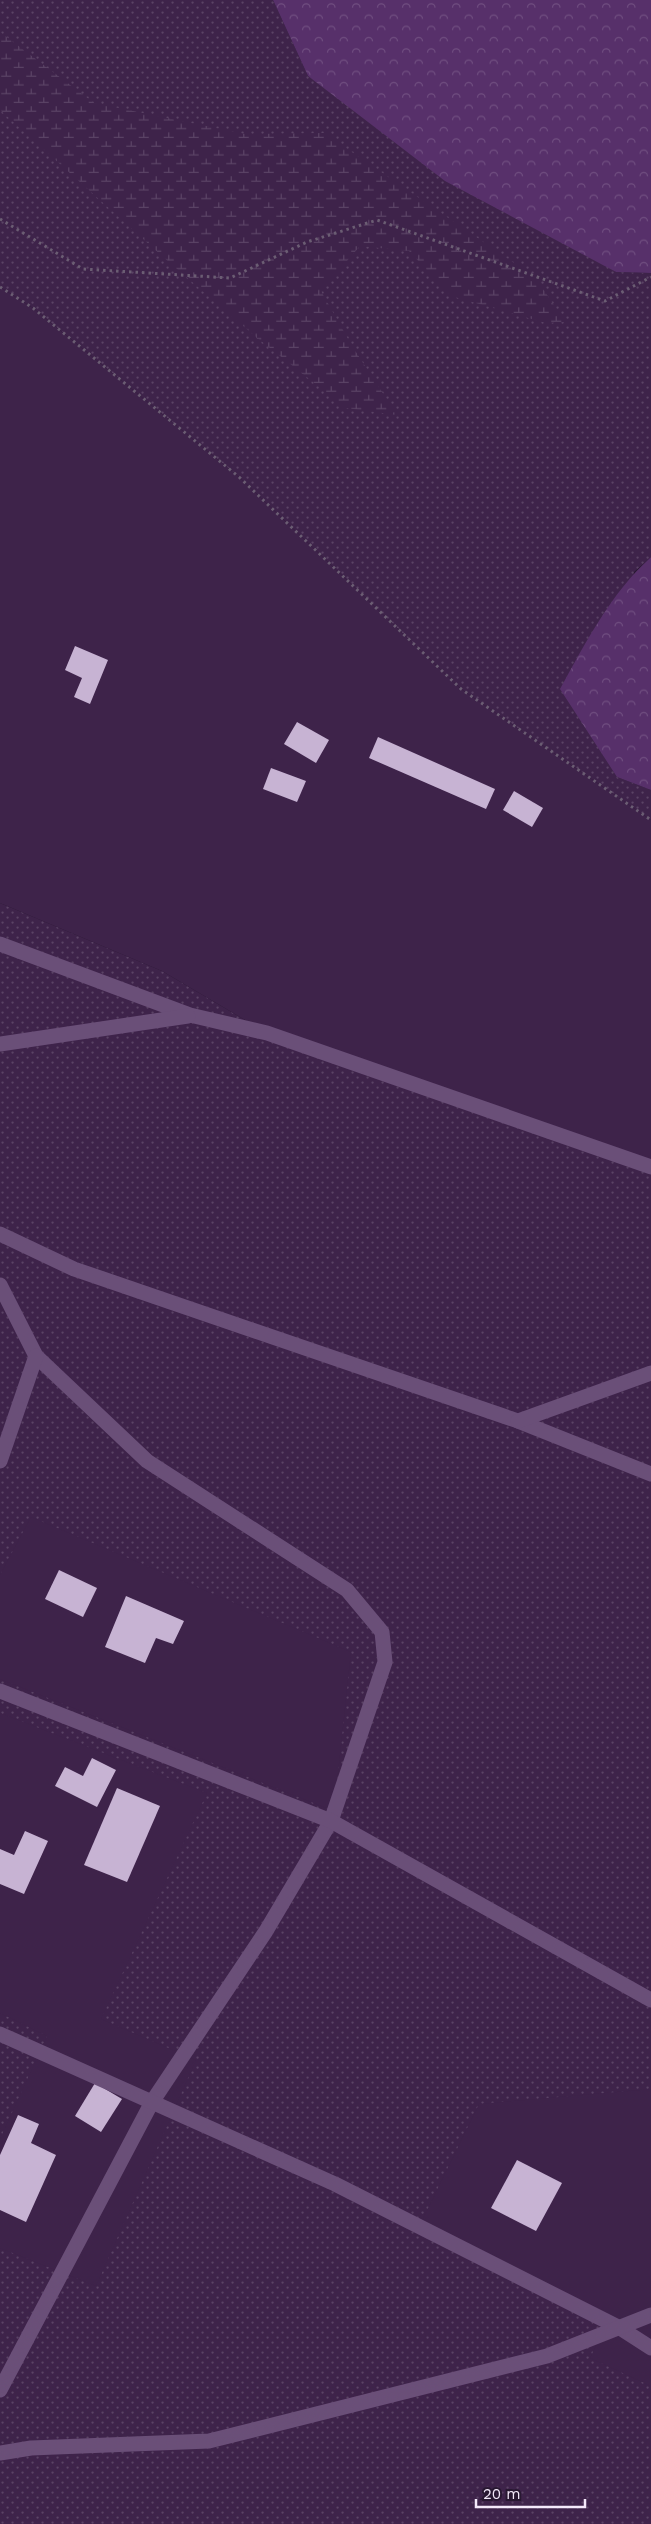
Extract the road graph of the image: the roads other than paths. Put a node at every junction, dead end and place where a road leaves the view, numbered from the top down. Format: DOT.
graph roads {
  1 [pos="0,944"];
  2 [pos="190,1016"];
  3 [pos="0,1044"];
  4 [pos="651,1167"];
  5 [pos="0,1234"];
  6 [pos="0,1285"];
  7 [pos="36,1356"];
  8 [pos="651,1373"];
  9 [pos="518,1421"];
  10 [pos="0,1461"];
  11 [pos="651,1474"];
  12 [pos="0,1691"];
  13 [pos="331,1821"];
  14 [pos="651,2000"];
  15 [pos="0,2034"];
  16 [pos="152,2102"];
  17 [pos="651,2316"];
  18 [pos="620,2328"];
  19 [pos="651,2348"];
  20 [pos="0,2390"];
  21 [pos="0,2453"];
  1 -- 2 [label="lane"];
  2 -- 3 [label="lane"];
  2 -- 4 [label="lane"];
  5 -- 9 [label="lane"];
  6 -- 7 [label="lane"];
  7 -- 10 [label="lane"];
  7 -- 13 [label="lane"];
  8 -- 9 [label="lane"];
  9 -- 11 [label="lane"];
  12 -- 13 [label="lane"];
  13 -- 14 [label="lane"];
  13 -- 16 [label="lane"];
  15 -- 16 [label="lane"];
  16 -- 18 [label="lane"];
  16 -- 20 [label="lane"];
  17 -- 18 [label="lane"];
  18 -- 19 [label="lane"];
  18 -- 21 [label="lane"];
}
